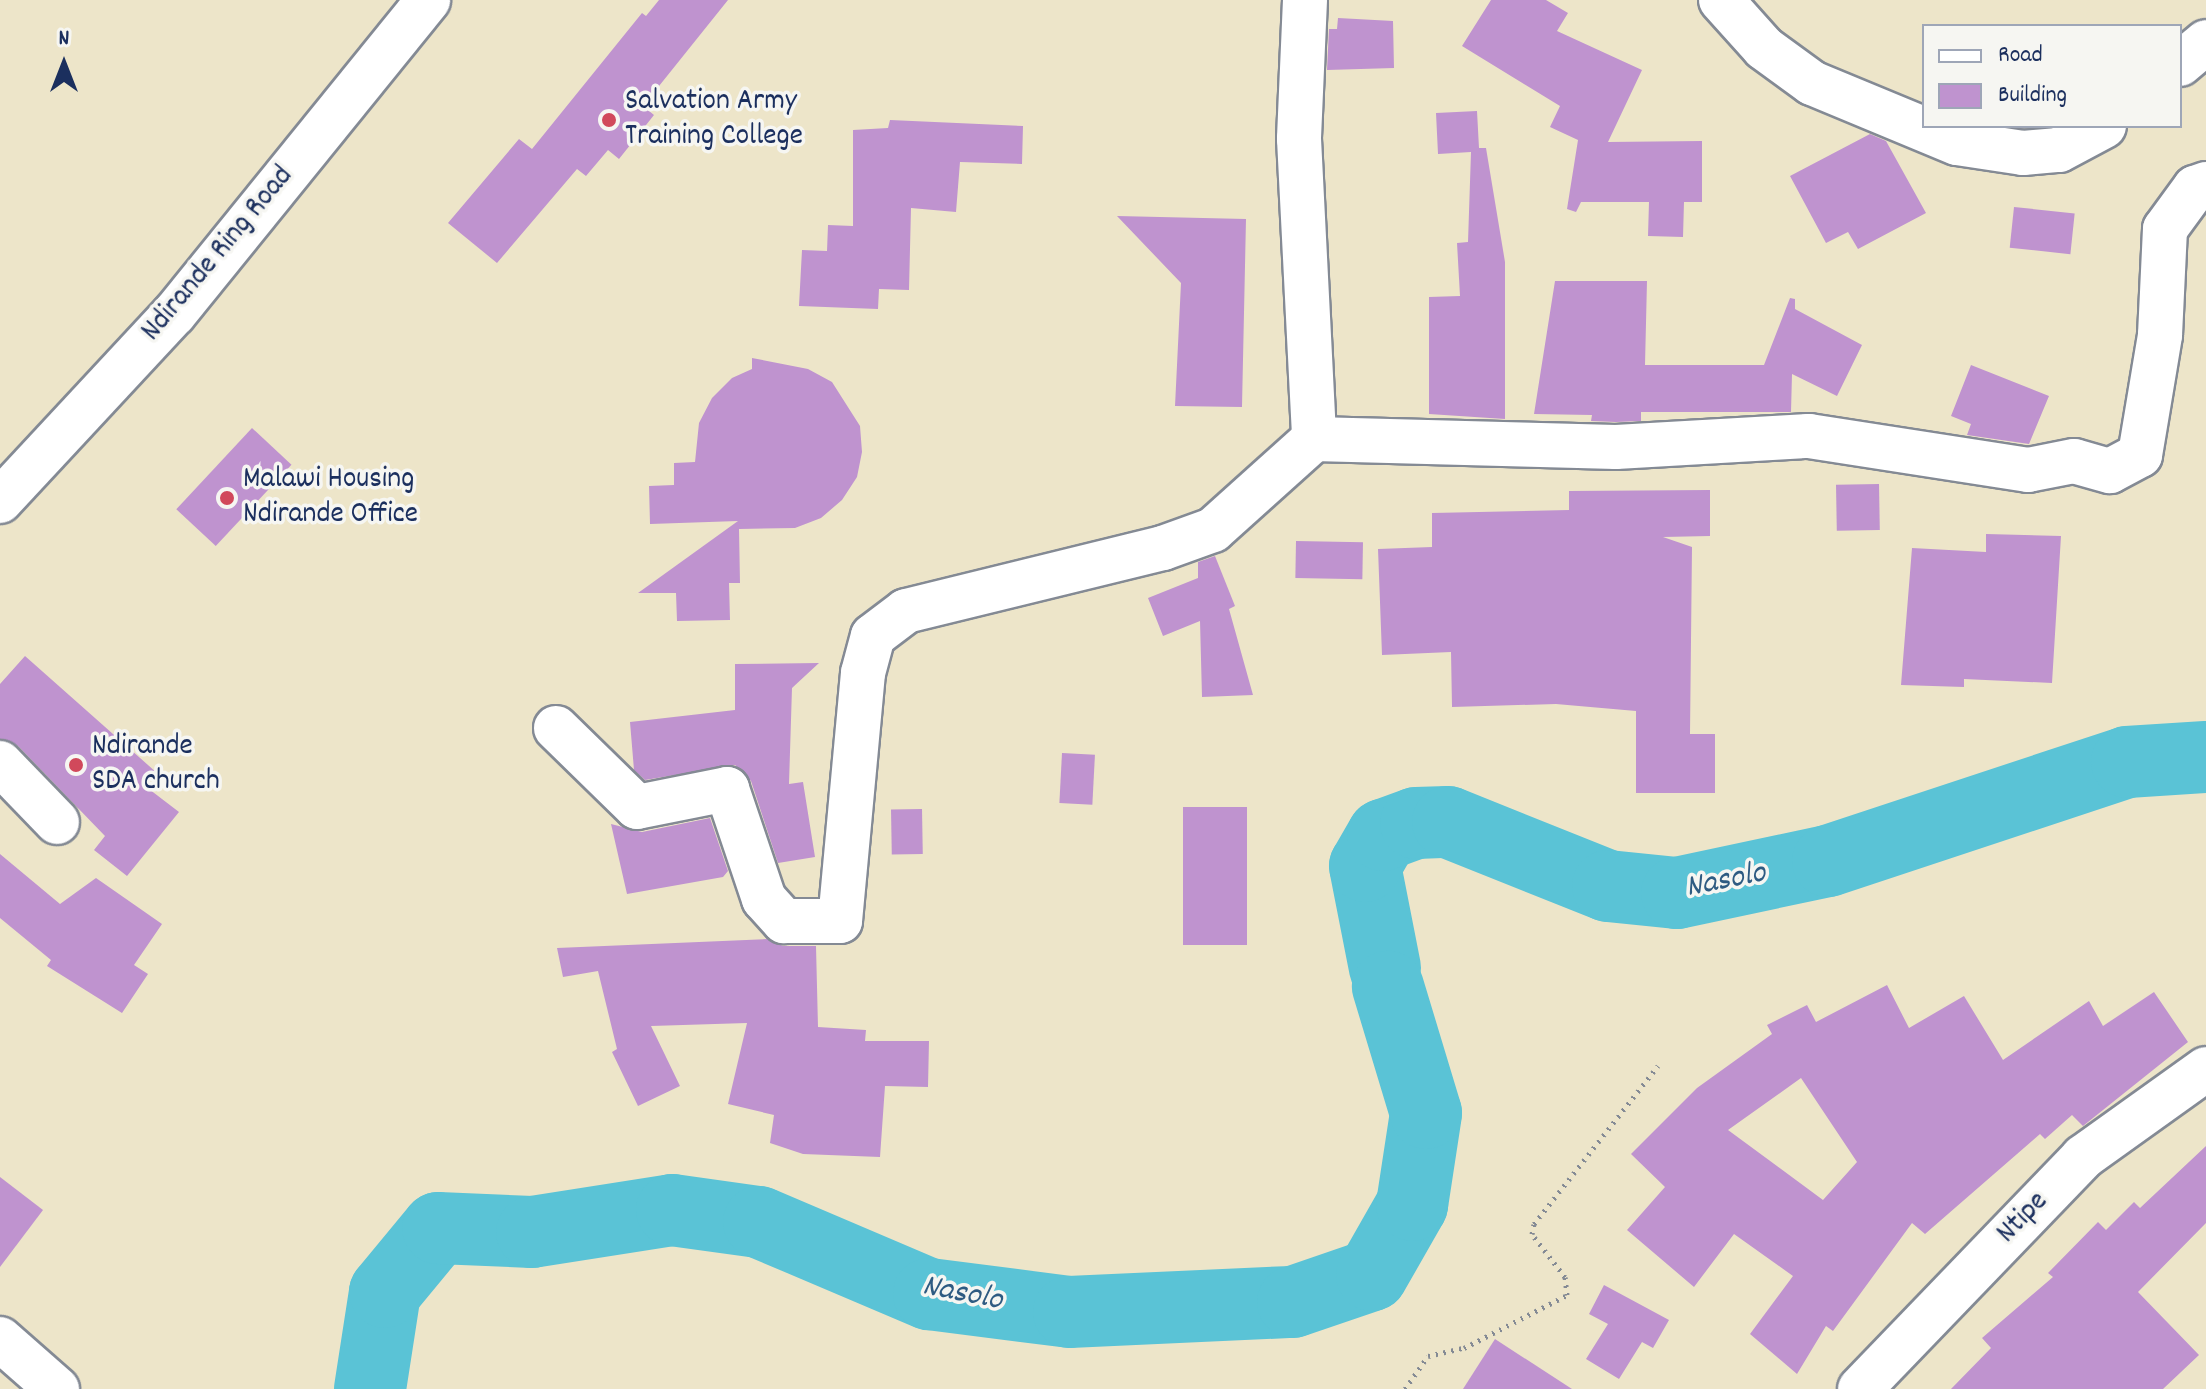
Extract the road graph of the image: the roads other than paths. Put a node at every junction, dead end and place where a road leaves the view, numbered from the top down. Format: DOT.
graph roads {
  1 [pos="428,0"];
  2 [pos="1305,0"];
  3 [pos="1721,0"];
  4 [pos="2206,42"];
  5 [pos="2182,62"];
  6 [pos="2100,128"];
  7 [pos="2206,184"];
  8 [pos="1314,439"];
  9 [pos="0,501"];
  10 [pos="556,728"];
  11 [pos="0,763"];
  12 [pos="57,822"];
  13 [pos="2206,1069"];
  14 [pos="0,1339"];
  15 [pos="57,1389"];
  16 [pos="1860,1389"];
  1 -- 9 [label="street, Ndirande Ring Road"];
  2 -- 8 [label="street"];
  3 -- 6 [label="street"];
  4 -- 5 [label="street"];
  7 -- 8 [label="street"];
  8 -- 10 [label="street"];
  11 -- 12 [label="street"];
  13 -- 16 [label="street, Ntipe"];
  14 -- 15 [label="street"];
}
